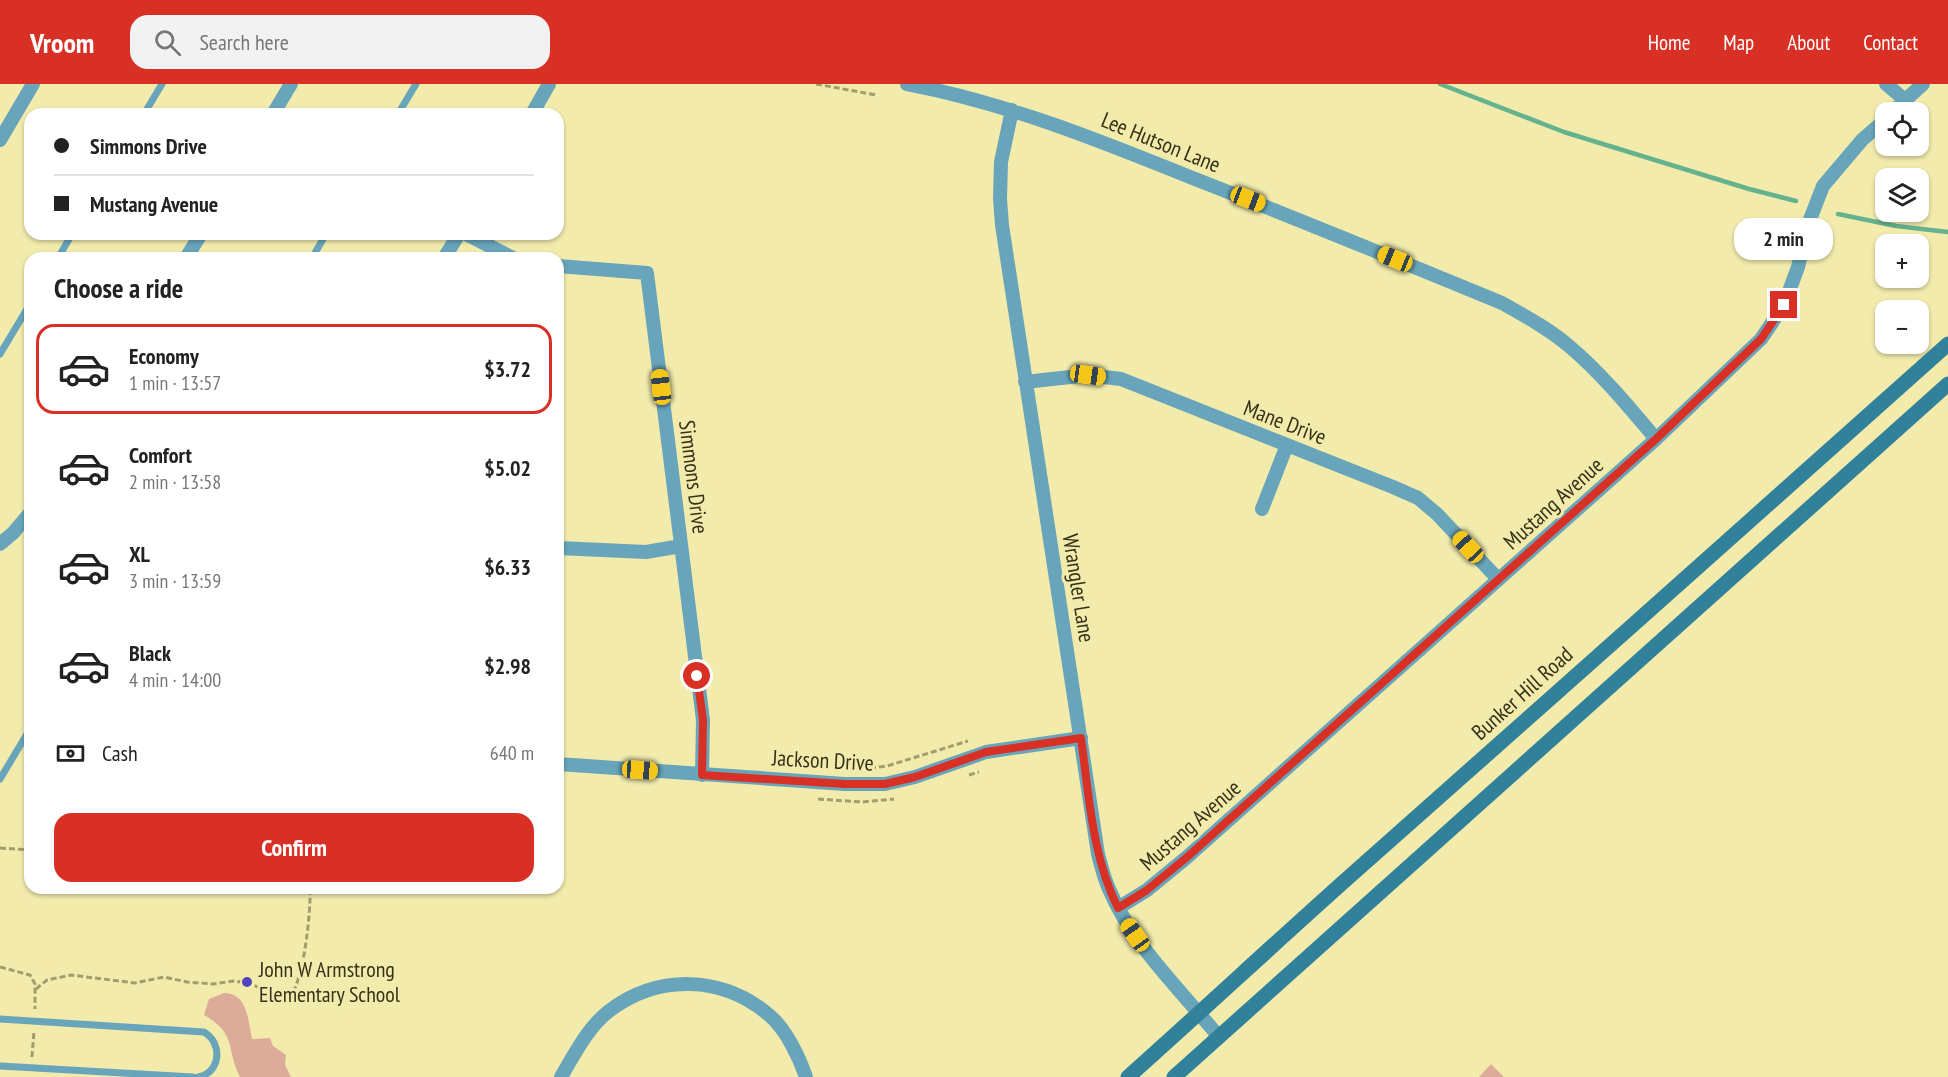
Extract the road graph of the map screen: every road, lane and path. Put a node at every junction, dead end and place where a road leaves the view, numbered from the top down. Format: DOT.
graph roads {
  1 [pos="33,84"];
  2 [pos="162,84"];
  3 [pos="291,84"];
  4 [pos="416,84"];
  5 [pos="549,84"];
  6 [pos="816,84"];
  7 [pos="907,84"];
  8 [pos="1886,84"];
  9 [pos="1923,84"];
  10 [pos="876,95"];
  11 [pos="1905,100"];
  12 [pos="148,108"];
  13 [pos="277,108"];
  14 [pos="402,108"];
  15 [pos="535,108"];
  16 [pos="1012,110"];
  17 [pos="1875,128"];
  18 [pos="0,140"];
  19 [pos="478,240"];
  20 [pos="501,252"];
  21 [pos="564,266"];
  22 [pos="24,314"];
  23 [pos="1948,344"];
  24 [pos="0,354"];
  25 [pos="1025,382"];
  26 [pos="1948,384"];
  27 [pos="1656,439"];
  28 [pos="1287,445"];
  29 [pos="1262,509"];
  30 [pos="24,520"];
  31 [pos="0,544"];
  32 [pos="681,546"];
  33 [pos="564,548"];
  34 [pos="1498,579"];
  35 [pos="1081,738"];
  36 [pos="24,739"];
  37 [pos="972,740"];
  38 [pos="564,764"];
  39 [pos="866,768"];
  40 [pos="702,775"];
  41 [pos="0,779"];
  42 [pos="0,848"];
  43 [pos="24,850"];
  44 [pos="310,894"];
  45 [pos="1118,908"];
  46 [pos="0,967"];
  47 [pos="1199,1013"];
  48 [pos="0,1019"];
  49 [pos="1219,1037"];
  50 [pos="0,1066"];
  51 [pos="195,1077"];
  52 [pos="561,1077"];
  53 [pos="806,1077"];
  54 [pos="1128,1077"];
  55 [pos="1174,1077"];
  1 -- 18 [label="street"];
  2 -- 12 [label="lane"];
  3 -- 13 [label="street"];
  4 -- 14 [label="lane"];
  5 -- 15 [label="street"];
  6 -- 10 [label="path"];
  7 -- 16 [label="street, Lee Hutson Lane"];
  8 -- 11 [label="street"];
  9 -- 11 [label="street"];
  16 -- 25 [label="street, Wrangler Lane"];
  16 -- 27 [label="street, Lee Hutson Lane"];
  17 -- 27 [label="street, Mustang Avenue"];
  19 -- 20 [label="street"];
  21 -- 32 [label="street, Simmons Drive"];
  22 -- 24 [label="lane"];
  23 -- 47 [label="main road, Bunker Hill Road"];
  25 -- 28 [label="street, Mane Drive"];
  25 -- 35 [label="street, Wrangler Lane"];
  26 -- 49 [label="main road"];
  27 -- 34 [label="street, Mustang Avenue"];
  28 -- 29 [label="street"];
  28 -- 34 [label="street, Mane Drive"];
  30 -- 31 [label="street"];
  32 -- 33 [label="street"];
  32 -- 40 [label="street, Simmons Drive"];
  34 -- 45 [label="street, Mustang Avenue"];
  35 -- 40 [label="street, Jackson Drive"];
  35 -- 45 [label="street, Wrangler Lane"];
  36 -- 41 [label="lane"];
  37 -- 39 [label="path"];
  38 -- 40 [label="street, Jackson Drive"];
  42 -- 43 [label="path"];
  44 -- 46 [label="path"];
  45 -- 47 [label="street, Wrangler Lane"];
  47 -- 49 [label="street, Wrangler Lane"];
  47 -- 54 [label="main road, Bunker Hill Road"];
  48 -- 51 [label="lane"];
  49 -- 55 [label="main road"];
  50 -- 51 [label="lane"];
  52 -- 53 [label="street"];
}
